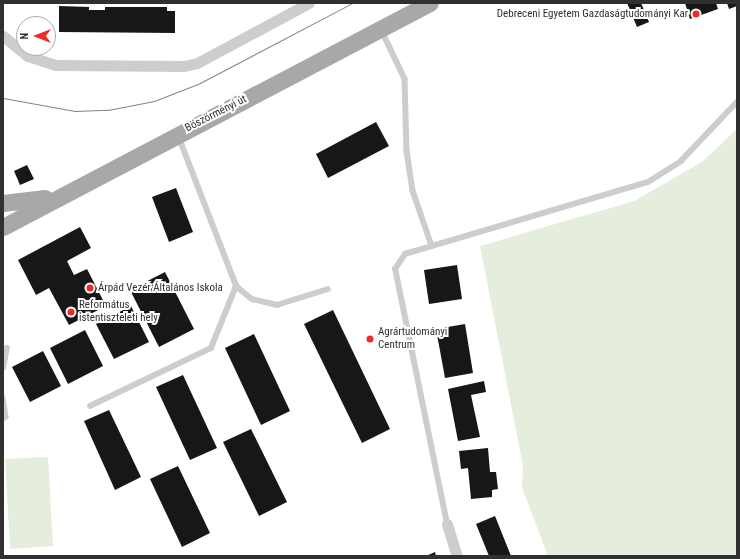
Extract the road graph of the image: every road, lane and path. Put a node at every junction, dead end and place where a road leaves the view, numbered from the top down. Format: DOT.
graph roads {
  1 [pos="309,3"];
  2 [pos="430,3"];
  3 [pos="381,29"];
  4 [pos="5,39"];
  5 [pos="737,102"];
  6 [pos="178,134"];
  7 [pos="59,196"];
  8 [pos="3,203"];
  9 [pos="3,227"];
  10 [pos="432,246"];
  11 [pos="236,286"];
  12 [pos="328,289"];
  13 [pos="7,348"];
  14 [pos="3,368"];
  15 [pos="3,398"];
  16 [pos="90,406"];
  17 [pos="3,419"];
  18 [pos="447,524"];
  19 [pos="457,556"];
  1 -- 4 [label="street"];
  2 -- 3 [label="main road, Böszörményi út"];
  3 -- 6 [label="main road, Böszörményi út"];
  3 -- 10 [label="lane"];
  5 -- 10 [label="lane"];
  6 -- 7 [label="main road, Böszörményi út"];
  6 -- 11 [label="lane"];
  7 -- 8 [label="main road"];
  7 -- 9 [label="main road, Böszörményi út"];
  10 -- 18 [label="lane"];
  11 -- 12 [label="lane"];
  11 -- 16 [label="lane"];
  13 -- 14 [label="lane"];
  15 -- 17 [label="lane"];
  18 -- 19 [label="street"];
}
